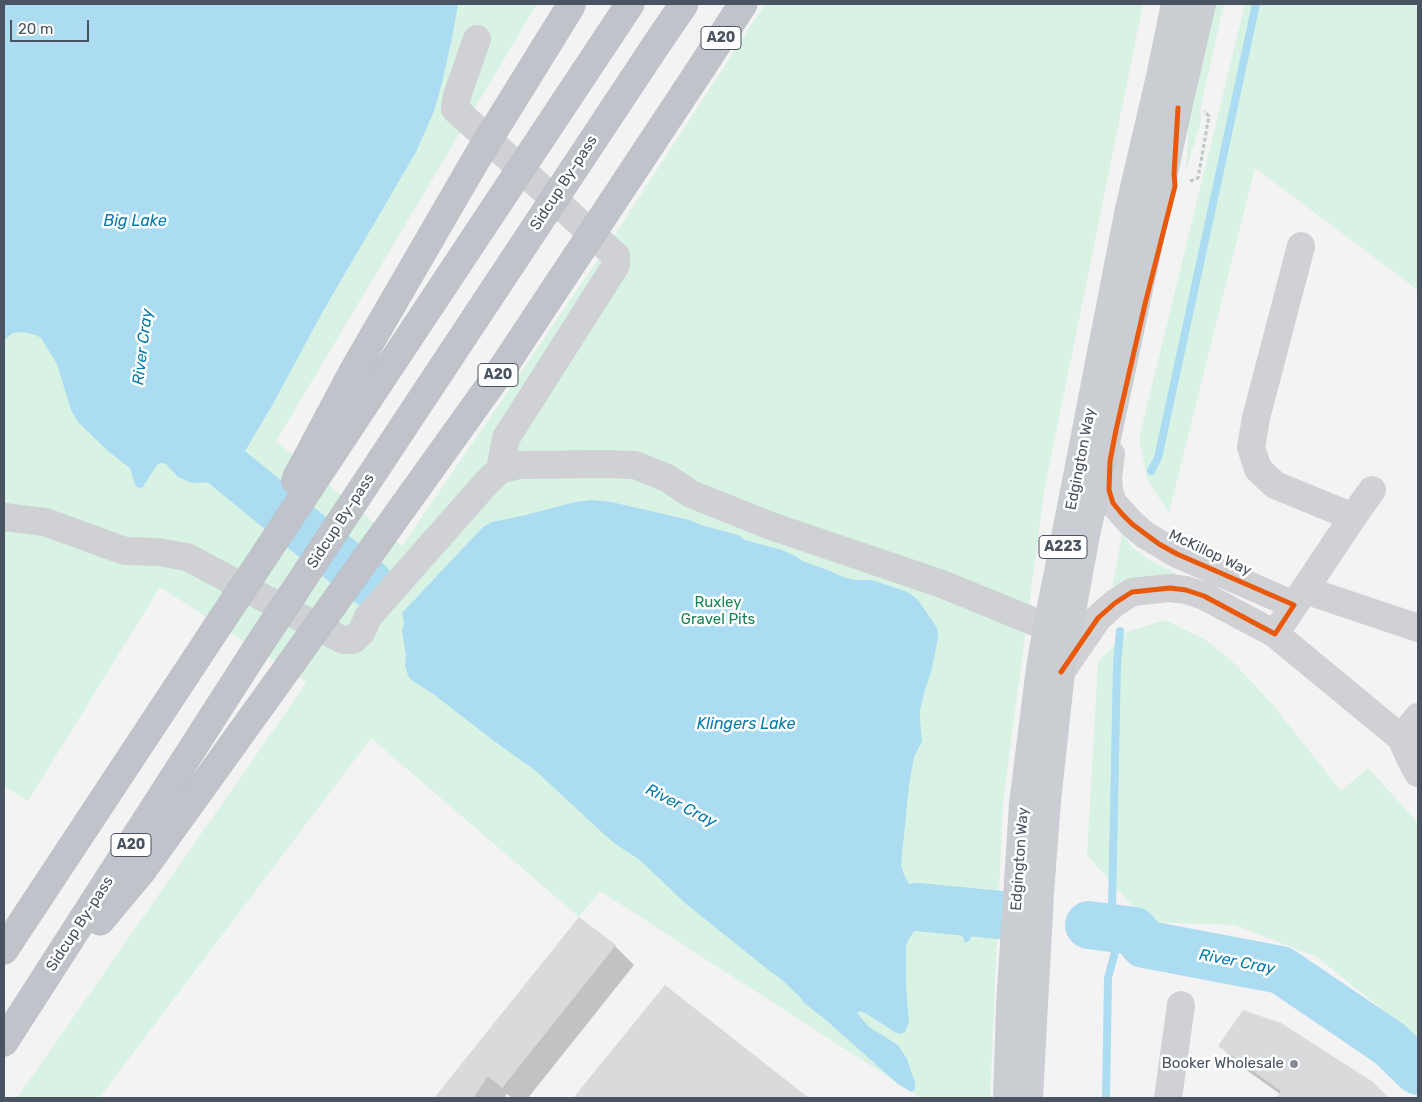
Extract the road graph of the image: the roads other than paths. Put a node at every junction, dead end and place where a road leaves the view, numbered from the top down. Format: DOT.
graph roads {
  1 [pos="572,4"];
  2 [pos="684,4"];
  3 [pos="743,4"];
  4 [pos="1175,4"];
  5 [pos="1202,4"];
  6 [pos="624,13"];
  7 [pos="477,39"];
  8 [pos="1178,108"];
  9 [pos="1301,246"];
  10 [pos="500,470"];
  11 [pos="1372,490"];
  12 [pos="1353,516"];
  13 [pos="4,517"];
  14 [pos="1299,597"];
  15 [pos="221,621"];
  16 [pos="1047,627"];
  17 [pos="1418,628"];
  18 [pos="1275,634"];
  19 [pos="1061,672"];
  20 [pos="1418,717"];
  21 [pos="1401,738"];
  22 [pos="1418,773"];
  23 [pos="4,950"];
  24 [pos="1181,1004"];
  25 [pos="22,1016"];
  26 [pos="4,1042"];
  27 [pos="1008,1098"];
  28 [pos="1029,1098"];
  29 [pos="1168,1098"];
  1 -- 15 [label="highway, bridge"];
  2 -- 25 [label="highway, Sidcup By-pass / A20, bridge"];
  3 -- 25 [label="highway, A20, bridge"];
  4 -- 16 [label="main road, Edgington Way / A223"];
  5 -- 8 [label="main road, Edgington Way / A223"];
  6 -- 15 [label="highway, bridge"];
  7 -- 10 [label="street"];
  8 -- 14 [label="street, McKillop Way"];
  8 -- 19 [label="main road, Edgington Way / A223"];
  9 -- 12 [label="street"];
  10 -- 13 [label="street"];
  10 -- 16 [label="street"];
  11 -- 12 [label="street"];
  12 -- 14 [label="street"];
  14 -- 17 [label="street, McKillop Way"];
  14 -- 18 [label="street"];
  15 -- 23 [label="highway"];
  16 -- 27 [label="main road, Edgington Way / A223"];
  18 -- 19 [label="street"];
  18 -- 21 [label="street"];
  19 -- 28 [label="main road, Edgington Way / A223"];
  20 -- 21 [label="street"];
  21 -- 22 [label="street"];
  24 -- 29 [label="street"];
  25 -- 26 [label="highway, Sidcup By-pass / A20"];
}
